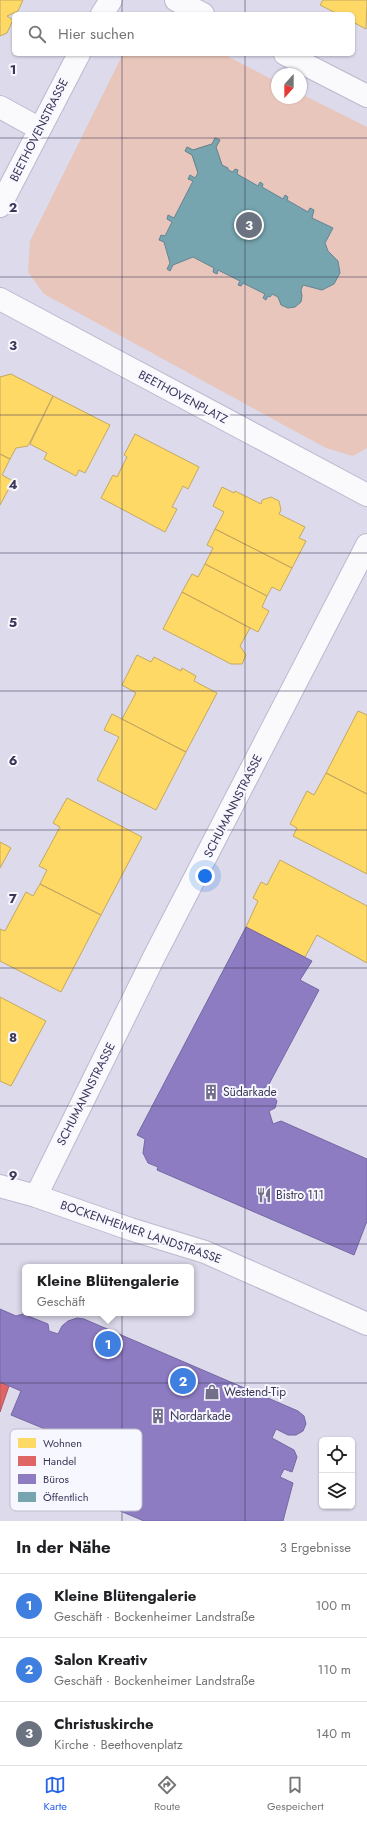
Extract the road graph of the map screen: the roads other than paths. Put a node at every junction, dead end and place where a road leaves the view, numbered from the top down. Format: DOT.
graph roads {
  1 [pos="111,0"];
  2 [pos="176,0"];
  3 [pos="103,12"];
  4 [pos="198,12"];
  5 [pos="78,56"];
  6 [pos="289,56"];
  7 [pos="367,96"];
  8 [pos="0,108"];
  9 [pos="40,129"];
  10 [pos="0,206"];
  11 [pos="0,299"];
  12 [pos="367,495"];
  13 [pos="367,545"];
  14 [pos="0,1186"];
  15 [pos="36,1196"];
  16 [pos="367,1324"];
  1 -- 3 [label="street"];
  2 -- 4 [label="street"];
  5 -- 9 [label="street, BEETHOVENSTRASSE"];
  6 -- 7 [label="street"];
  8 -- 9 [label="street"];
  9 -- 10 [label="street, BEETHOVENSTRASSE"];
  11 -- 12 [label="street, BEETHOVENPLATZ"];
  13 -- 15 [label="street, SCHUMANNSTRASSE"];
  14 -- 15 [label="street, BOCKENHEIMER LANDSTRASSE"];
  15 -- 16 [label="street, BOCKENHEIMER LANDSTRASSE"];
}
